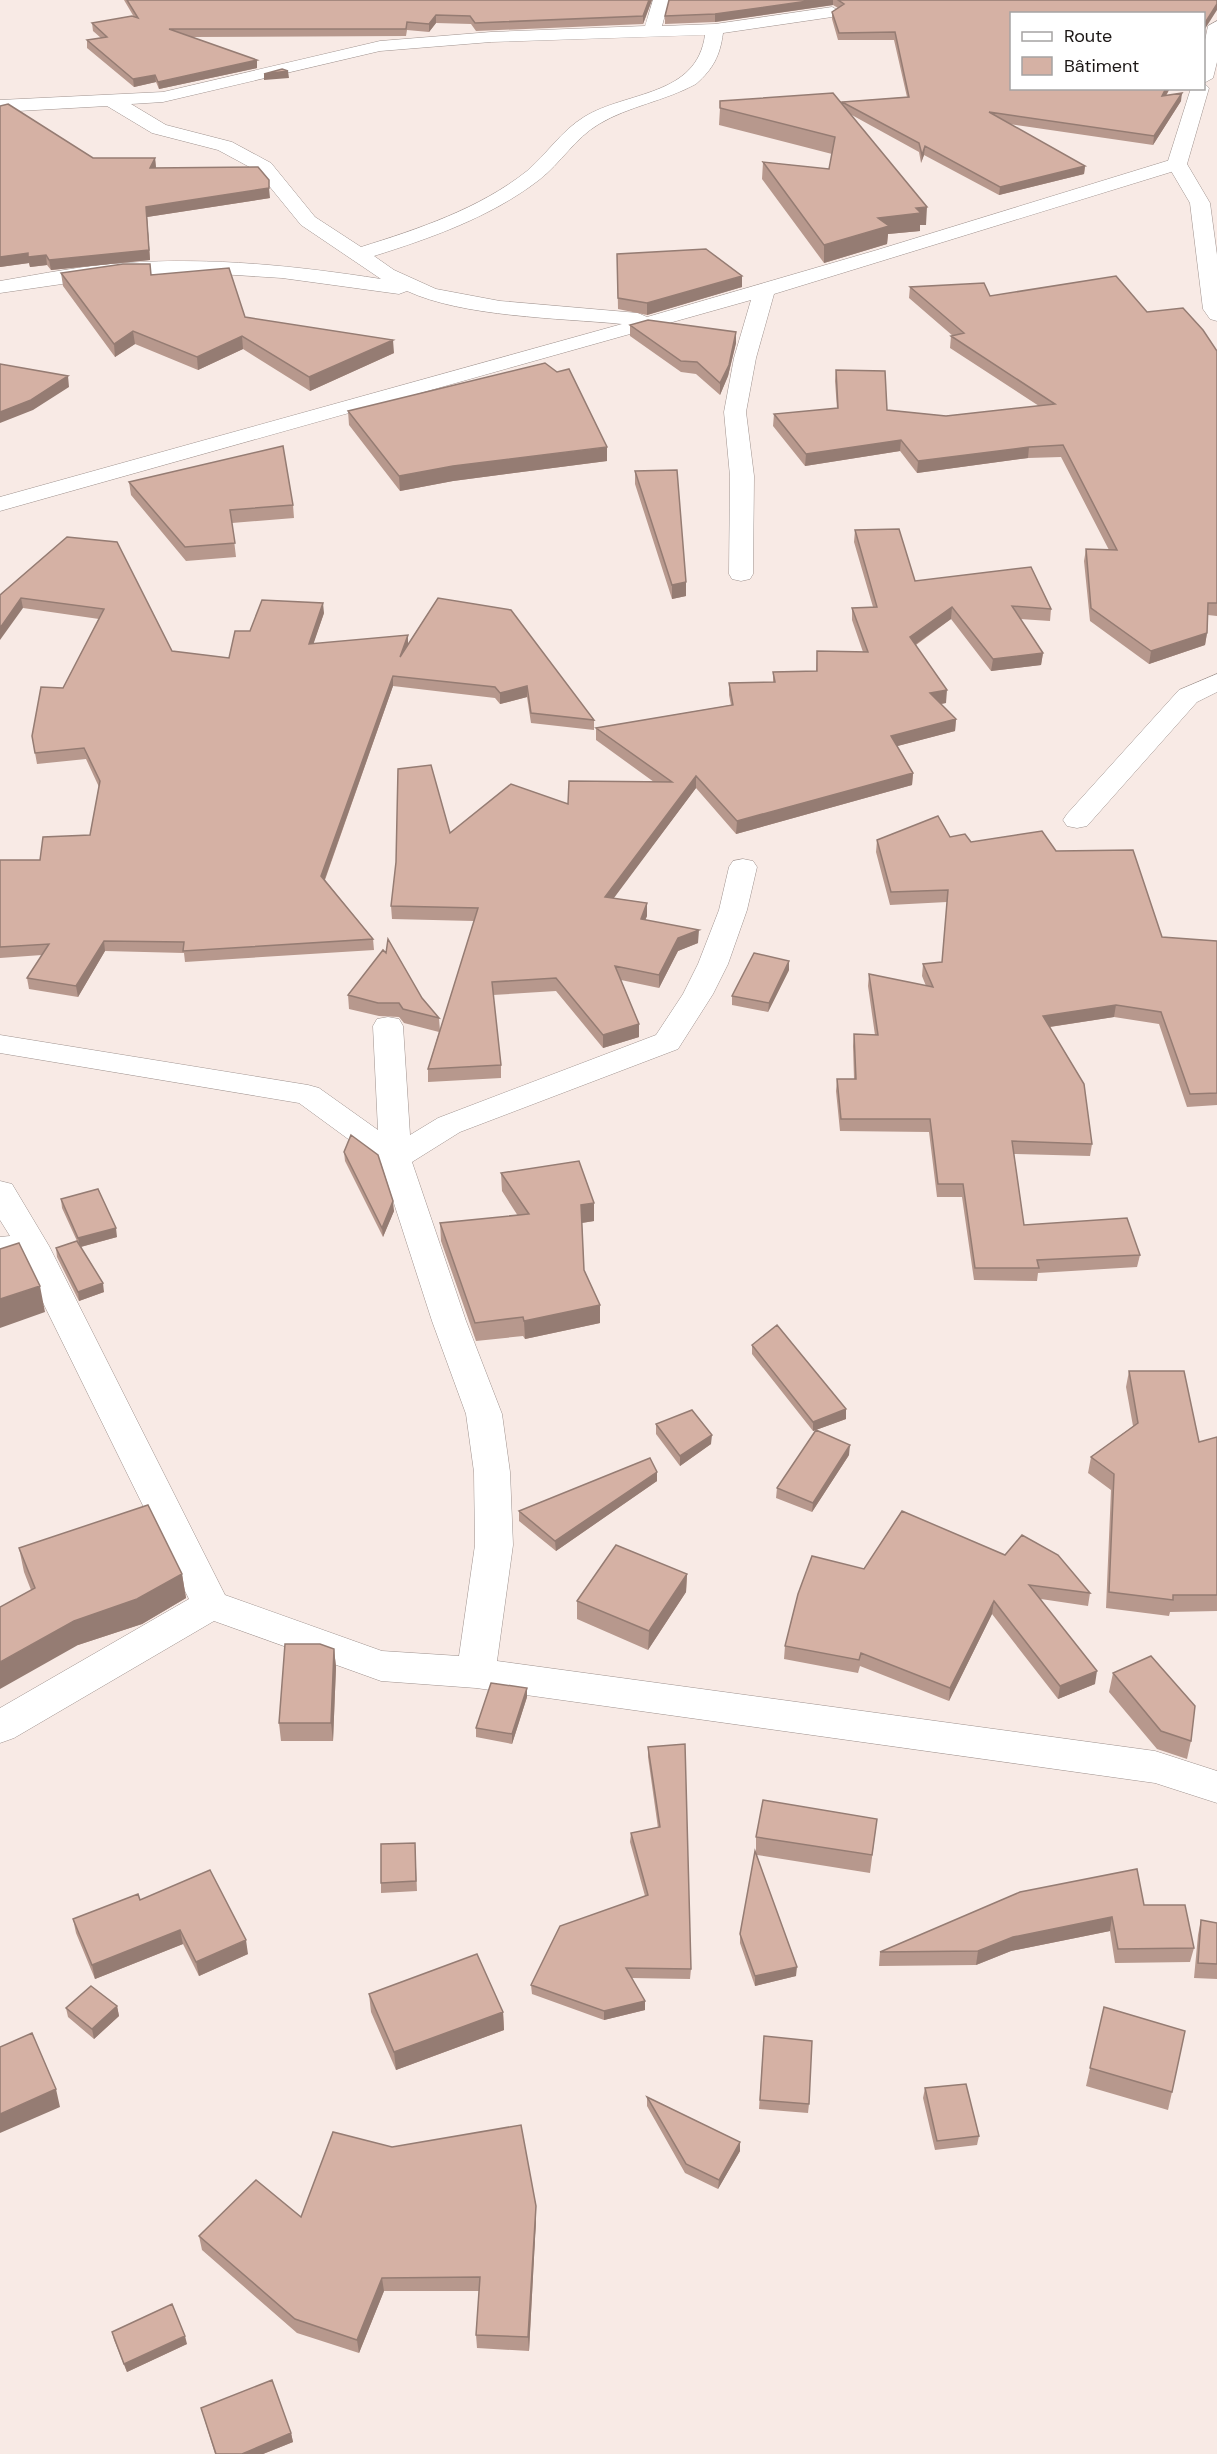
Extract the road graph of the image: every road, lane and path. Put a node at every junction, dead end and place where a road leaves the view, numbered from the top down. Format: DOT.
graph roads {
  1 [pos="661,0"];
  2 [pos="832,12"];
  3 [pos="1217,26"];
  4 [pos="715,29"];
  5 [pos="652,32"];
  6 [pos="1205,72"];
  7 [pos="1199,90"];
  8 [pos="109,99"];
  9 [pos="0,106"];
  10 [pos="1177,164"];
  11 [pos="357,255"];
  12 [pos="0,287"];
  13 [pos="764,291"];
  14 [pos="430,294"];
  15 [pos="1217,315"];
  16 [pos="660,321"];
  17 [pos="0,504"];
  18 [pos="741,574"];
  19 [pos="1217,681"];
  20 [pos="1077,820"];
  21 [pos="743,867"];
  22 [pos="388,1026"];
  23 [pos="0,1044"];
  24 [pos="395,1158"];
  25 [pos="0,1192"];
  26 [pos="16,1247"];
  27 [pos="211,1605"];
  28 [pos="476,1673"];
  29 [pos="0,1727"];
  30 [pos="1217,1787"];
  1 -- 5 [label="street"];
  2 -- 4 [label="street"];
  3 -- 6 [label="street"];
  4 -- 5 [label="street"];
  4 -- 11 [label="street"];
  5 -- 8 [label="street"];
  7 -- 10 [label="street"];
  8 -- 9 [label="street"];
  8 -- 11 [label="street"];
  10 -- 13 [label="street"];
  10 -- 15 [label="street"];
  11 -- 14 [label="street"];
  12 -- 14 [label="street"];
  13 -- 16 [label="street"];
  13 -- 18 [label="street"];
  14 -- 16 [label="street"];
  16 -- 17 [label="street"];
  19 -- 20 [label="street"];
  21 -- 24 [label="street"];
  22 -- 24 [label="street"];
  23 -- 24 [label="street"];
  24 -- 28 [label="street"];
  25 -- 26 [label="street"];
  26 -- 27 [label="street"];
  27 -- 28 [label="street"];
  27 -- 29 [label="street"];
  28 -- 30 [label="street"];
}
